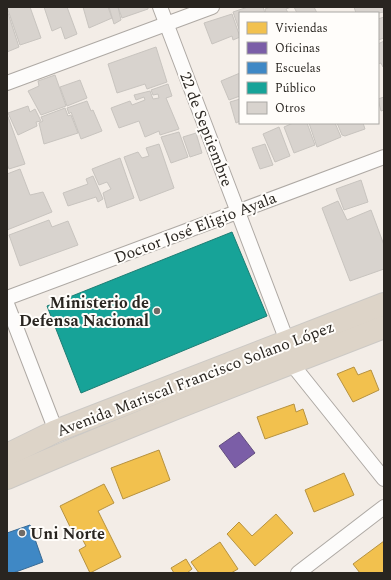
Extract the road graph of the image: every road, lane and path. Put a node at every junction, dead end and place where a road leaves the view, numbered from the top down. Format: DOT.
graph roads {
  1 [pos="160,7"];
  2 [pos="212,7"];
  3 [pos="167,24"];
  4 [pos="7,83"];
  5 [pos="384,156"];
  6 [pos="238,211"];
  7 [pos="7,298"];
  8 [pos="7,304"];
  9 [pos="384,304"];
  10 [pos="384,327"];
  11 [pos="287,341"];
  12 [pos="291,363"];
  13 [pos="56,431"];
  14 [pos="7,455"];
  15 [pos="7,478"];
  16 [pos="384,479"];
  17 [pos="384,506"];
  18 [pos="298,573"];
  1 -- 3 [label="street, 22 de Septiembre"];
  2 -- 3 [label="street"];
  3 -- 4 [label="street"];
  3 -- 6 [label="street, 22 de Septiembre"];
  5 -- 6 [label="street, Doctor José Eligio Ayala"];
  6 -- 7 [label="street, Doctor José Eligio Ayala"];
  6 -- 11 [label="street, 22 de Septiembre"];
  8 -- 13 [label="street"];
  9 -- 11 [label="highway, Avenida Mariscal Francisco Solano López"];
  10 -- 12 [label="highway, Avenida Mariscal Francisco Solano López"];
  11 -- 13 [label="highway, Avenida Mariscal Francisco Solano López"];
  12 -- 15 [label="highway, Avenida Mariscal Francisco Solano López"];
  12 -- 16 [label="street"];
  13 -- 14 [label="highway, Avenida Mariscal Francisco Solano López"];
  17 -- 18 [label="street"];
}
